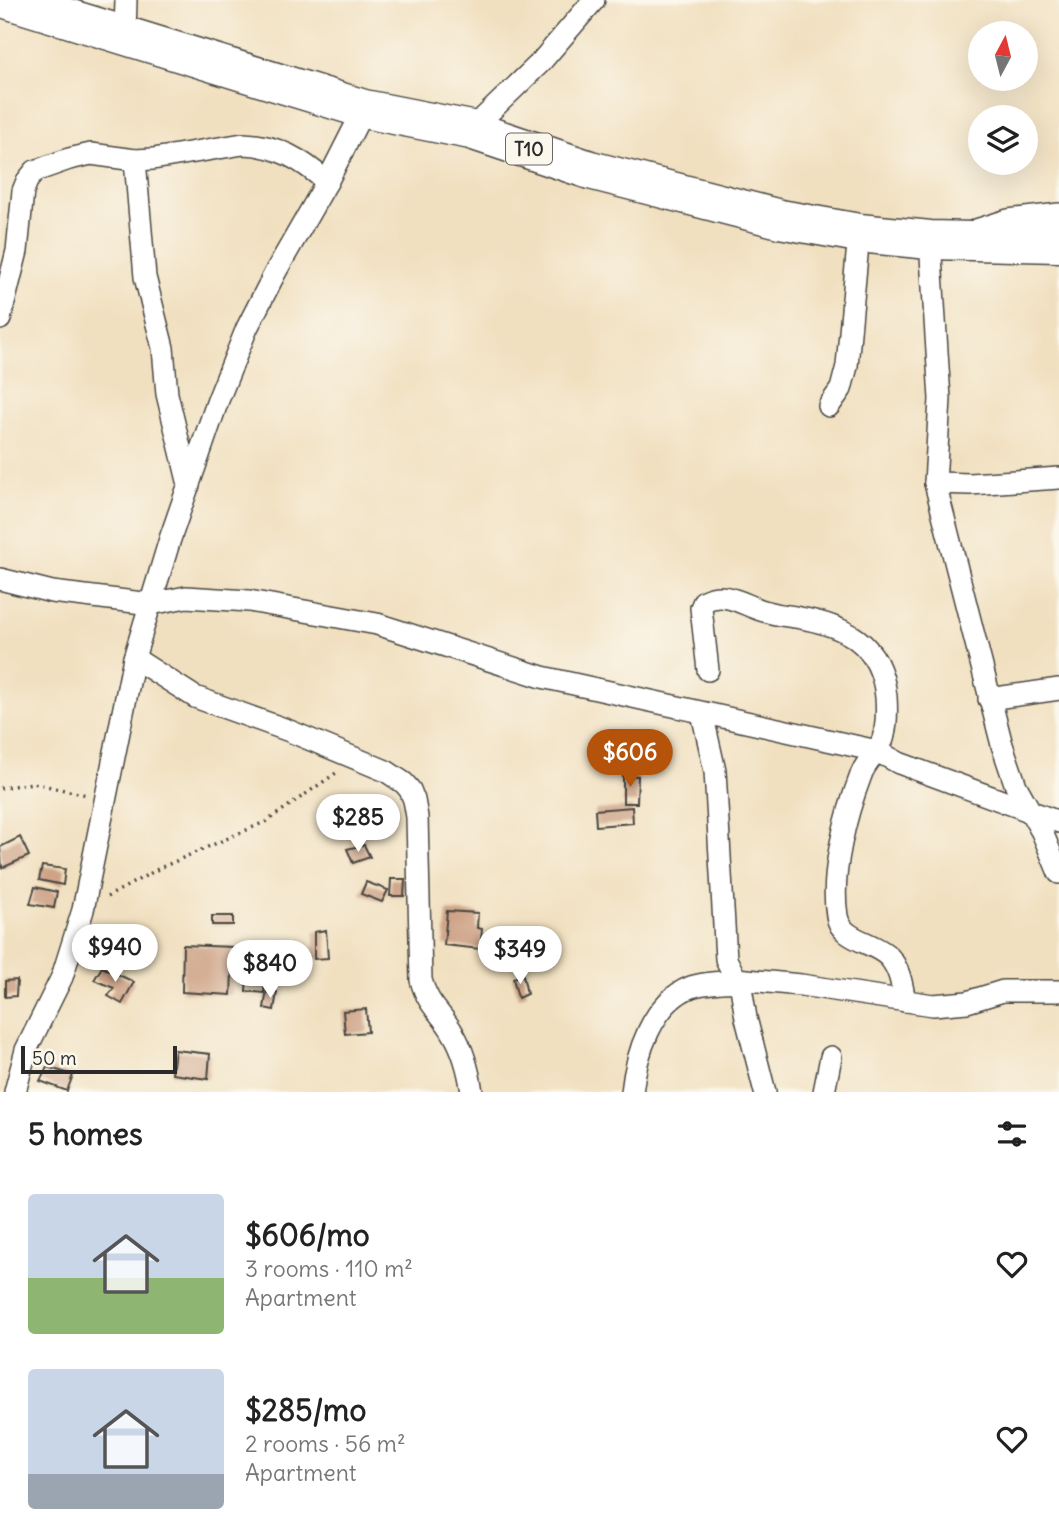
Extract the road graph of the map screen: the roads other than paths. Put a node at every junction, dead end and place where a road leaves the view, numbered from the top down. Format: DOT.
graph roads {
  1 [pos="9,0"];
  2 [pos="594,0"];
  3 [pos="126,17"];
  4 [pos="364,109"];
  5 [pos="471,130"];
  6 [pos="135,160"];
  7 [pos="327,182"];
  8 [pos="1059,214"];
  9 [pos="859,233"];
  10 [pos="930,240"];
  11 [pos="1059,243"];
  12 [pos="9,257"];
  13 [pos="0,319"];
  14 [pos="829,406"];
  15 [pos="1059,478"];
  16 [pos="935,483"];
  17 [pos="189,485"];
  18 [pos="0,579"];
  19 [pos="151,604"];
  20 [pos="134,657"];
  21 [pos="708,670"];
  22 [pos="1059,689"];
  23 [pos="989,699"];
  24 [pos="702,713"];
  25 [pos="877,751"];
  26 [pos="1028,808"];
  27 [pos="1059,822"];
  28 [pos="1059,873"];
  29 [pos="740,981"];
  30 [pos="1059,991"];
  31 [pos="905,1001"];
  32 [pos="831,1056"];
  33 [pos="15,1092"];
  34 [pos="472,1092"];
  35 [pos="632,1092"];
  36 [pos="765,1092"];
  37 [pos="824,1092"];
  1 -- 3 [label="highway, T10"];
  2 -- 5 [label="street"];
  3 -- 4 [label="highway, T10"];
  4 -- 5 [label="highway, T10"];
  4 -- 7 [label="street"];
  5 -- 9 [label="highway, T10"];
  6 -- 7 [label="street"];
  6 -- 12 [label="street"];
  6 -- 17 [label="street"];
  7 -- 17 [label="street"];
  8 -- 10 [label="street"];
  9 -- 10 [label="highway, T10"];
  9 -- 14 [label="street"];
  10 -- 11 [label="highway, T10"];
  10 -- 16 [label="street"];
  12 -- 13 [label="street"];
  15 -- 16 [label="street"];
  16 -- 23 [label="street"];
  17 -- 19 [label="street"];
  18 -- 19 [label="street"];
  19 -- 20 [label="street"];
  19 -- 24 [label="street"];
  20 -- 33 [label="street"];
  20 -- 34 [label="street"];
  21 -- 25 [label="street"];
  22 -- 23 [label="street"];
  23 -- 26 [label="street"];
  24 -- 25 [label="street"];
  24 -- 29 [label="street"];
  25 -- 26 [label="street"];
  25 -- 31 [label="street"];
  26 -- 27 [label="street"];
  26 -- 28 [label="street"];
  29 -- 31 [label="street"];
  29 -- 35 [label="street"];
  29 -- 36 [label="street"];
  30 -- 31 [label="street"];
  32 -- 37 [label="street"];
}
